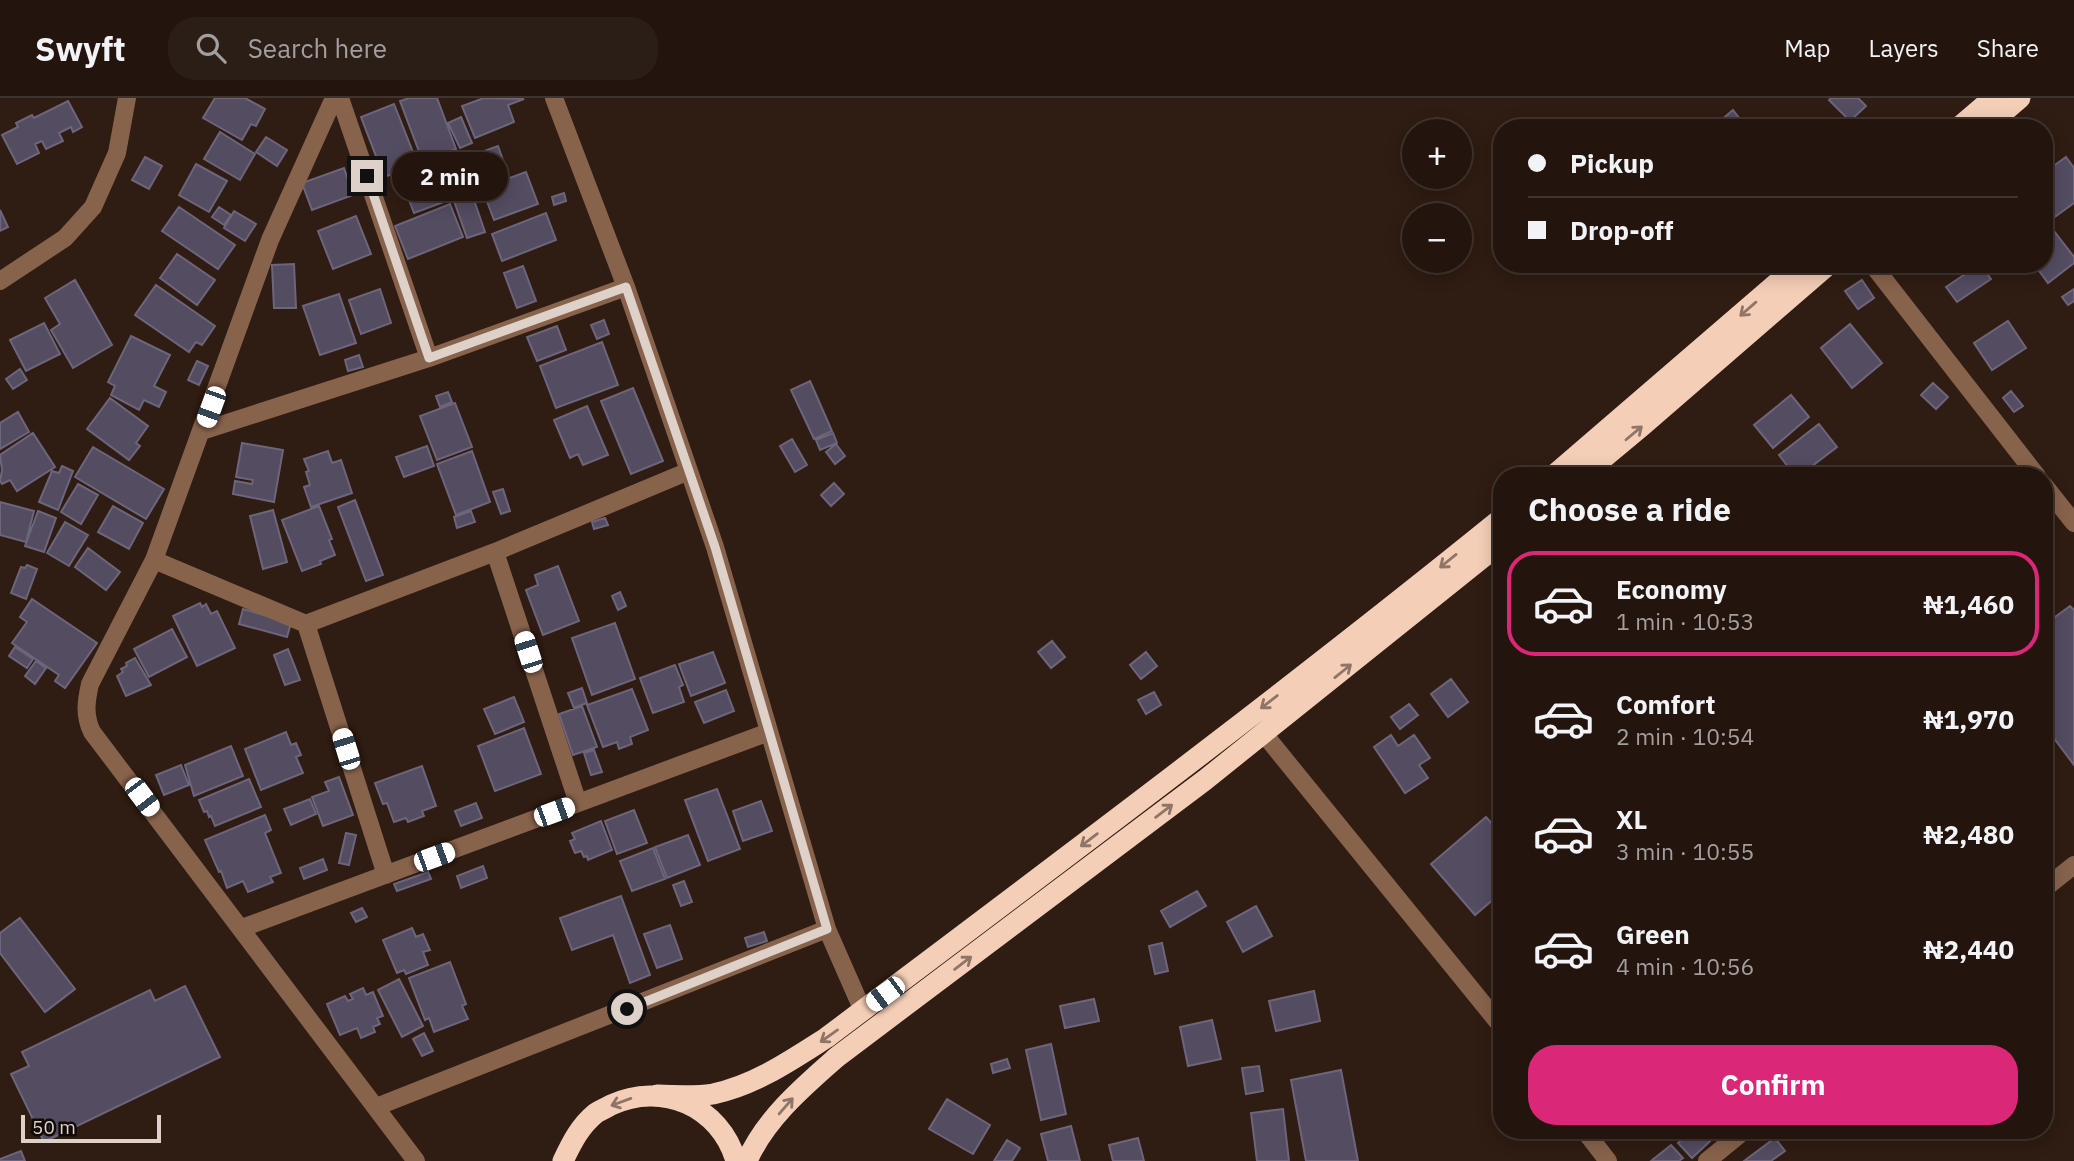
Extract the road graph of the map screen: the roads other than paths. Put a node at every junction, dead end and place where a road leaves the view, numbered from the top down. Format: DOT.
graph roads {
  1 [pos="127,98"];
  2 [pos="334,98"];
  3 [pos="340,98"];
  4 [pos="554,98"];
  5 [pos="1993,98"];
  6 [pos="2020,98"];
  7 [pos="1968,119"];
  8 [pos="1996,119"];
  9 [pos="1789,273"];
  10 [pos="1819,273"];
  11 [pos="1879,273"];
  12 [pos="0,281"];
  13 [pos="626,287"];
  14 [pos="429,358"];
  15 [pos="202,431"];
  16 [pos="1563,467"];
  17 [pos="1593,467"];
  18 [pos="2030,467"];
  19 [pos="689,471"];
  20 [pos="2053,496"];
  21 [pos="2074,523"];
  22 [pos="1493,526"];
  23 [pos="1493,549"];
  24 [pos="495,552"];
  25 [pos="154,561"];
  26 [pos="306,624"];
  27 [pos="769,733"];
  28 [pos="1264,734"];
  29 [pos="578,803"];
  30 [pos="2074,865"];
  31 [pos="386,875"];
  32 [pos="2053,882"];
  33 [pos="242,928"];
  34 [pos="827,929"];
  35 [pos="863,1011"];
  36 [pos="1493,1016"];
  37 [pos="657,1095"];
  38 [pos="376,1107"];
  39 [pos="575,1134"];
  40 [pos="1591,1139"];
  41 [pos="1734,1139"];
  42 [pos="416,1161"];
  43 [pos="551,1161"];
  44 [pos="563,1161"];
  45 [pos="736,1161"];
  46 [pos="747,1161"];
  47 [pos="1608,1161"];
  48 [pos="1707,1161"];
  1 -- 12 [label="street"];
  2 -- 15 [label="street"];
  3 -- 14 [label="street"];
  4 -- 13 [label="street"];
  5 -- 7 [label="highway"];
  6 -- 8 [label="highway"];
  9 -- 16 [label="highway, one-way"];
  17 -- 10 [label="highway, one-way"];
  11 -- 18 [label="street"];
  13 -- 14 [label="street"];
  13 -- 19 [label="street"];
  14 -- 15 [label="street"];
  15 -- 25 [label="street"];
  19 -- 24 [label="street"];
  19 -- 27 [label="street"];
  20 -- 21 [label="street"];
  22 -- 35 [label="highway, one-way"];
  28 -- 23 [label="highway, one-way"];
  24 -- 26 [label="street"];
  24 -- 29 [label="street"];
  25 -- 26 [label="street"];
  25 -- 33 [label="street"];
  26 -- 31 [label="street"];
  27 -- 29 [label="street"];
  27 -- 34 [label="street"];
  28 -- 36 [label="street"];
  46 -- 28 [label="highway, one-way"];
  29 -- 31 [label="street"];
  30 -- 32 [label="street"];
  31 -- 33 [label="street"];
  33 -- 38 [label="street"];
  34 -- 35 [label="street"];
  34 -- 38 [label="street"];
  35 -- 37 [label="highway, one-way"];
  37 -- 39 [label="highway, one-way"];
  37 -- 45 [label="highway"];
  38 -- 42 [label="street"];
  39 -- 43 [label="highway"];
  39 -- 44 [label="highway"];
  40 -- 47 [label="street"];
  41 -- 48 [label="street"];
}
